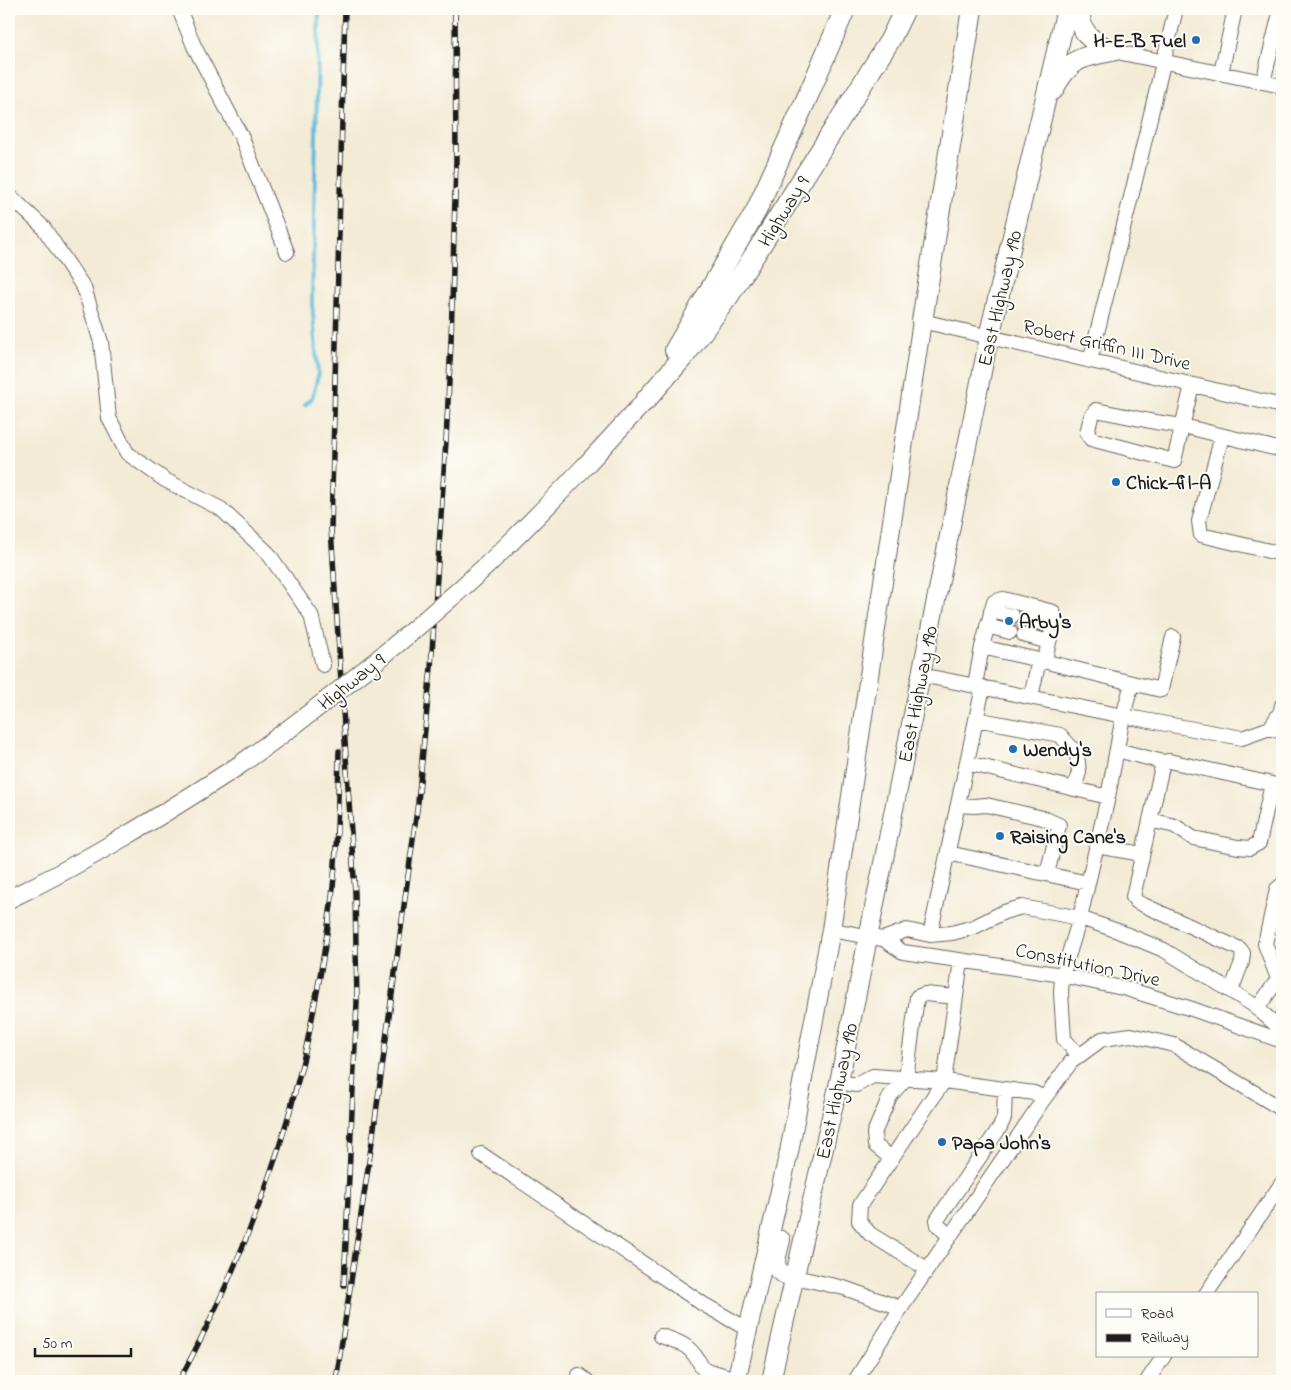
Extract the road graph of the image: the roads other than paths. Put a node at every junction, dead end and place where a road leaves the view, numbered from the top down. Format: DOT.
graph roads {
  1 [pos="179,9"];
  2 [pos="845,9"];
  3 [pos="905,9"];
  4 [pos="972,9"];
  5 [pos="1067,9"];
  6 [pos="1079,9"];
  7 [pos="1176,9"];
  8 [pos="1235,9"];
  9 [pos="1281,9"];
  10 [pos="1112,51"];
  11 [pos="1164,61"];
  12 [pos="1221,73"];
  13 [pos="1263,82"];
  14 [pos="1282,86"];
  15 [pos="1043,110"];
  16 [pos="9,196"];
  17 [pos="287,252"];
  18 [pos="922,321"];
  19 [pos="989,338"];
  20 [pos="1090,361"];
  21 [pos="1192,384"];
  22 [pos="644,401"];
  23 [pos="1282,406"];
  24 [pos="1183,426"];
  25 [pos="1222,436"];
  26 [pos="1282,450"];
  27 [pos="1282,554"];
  28 [pos="989,618"];
  29 [pos="1011,624"];
  30 [pos="1026,627"];
  31 [pos="1052,634"];
  32 [pos="1173,637"];
  33 [pos="982,647"];
  34 [pos="1042,661"];
  35 [pos="323,666"];
  36 [pos="921,674"];
  37 [pos="1132,683"];
  38 [pos="979,686"];
  39 [pos="1031,697"];
  40 [pos="1282,705"];
  41 [pos="1123,716"];
  42 [pos="976,719"];
  43 [pos="1276,730"];
  44 [pos="1117,750"];
  45 [pos="1163,762"];
  46 [pos="967,763"];
  47 [pos="1074,789"];
  48 [pos="1108,797"];
  49 [pos="958,805"];
  50 [pos="1150,820"];
  51 [pos="1096,846"];
  52 [pos="948,853"];
  53 [pos="1142,854"];
  54 [pos="1047,874"];
  55 [pos="1088,883"];
  56 [pos="1282,885"];
  57 [pos="9,899"];
  58 [pos="1080,918"];
  59 [pos="831,930"];
  60 [pos="930,935"];
  61 [pos="876,938"];
  62 [pos="961,961"];
  63 [pos="1062,976"];
  64 [pos="1280,979"];
  65 [pos="1232,991"];
  66 [pos="956,997"];
  67 [pos="1257,1009"];
  68 [pos="1282,1030"];
  69 [pos="1282,1041"];
  70 [pos="1079,1056"];
  71 [pos="906,1078"];
  72 [pos="944,1081"];
  73 [pos="839,1082"];
  74 [pos="1006,1089"];
  75 [pos="1044,1098"];
  76 [pos="1282,1110"];
  77 [pos="789,1152"];
  78 [pos="480,1154"];
  79 [pos="892,1159"];
  80 [pos="1282,1183"];
  81 [pos="949,1236"];
  82 [pos="927,1269"];
  83 [pos="795,1278"];
  84 [pos="1207,1292"];
  85 [pos="901,1308"];
  86 [pos="747,1329"];
  87 [pos="661,1336"];
  88 [pos="1163,1358"];
  89 [pos="701,1375"];
  90 [pos="729,1379"];
  91 [pos="771,1381"];
  92 [pos="855,1381"];
  93 [pos="1146,1381"];
  1 -- 17 [label="street"];
  2 -- 22 [label="highway, Highway 9"];
  3 -- 22 [label="highway, Highway 9"];
  4 -- 18 [label="highway"];
  5 -- 15 [label="highway, East Highway 190"];
  6 -- 10 [label="highway"];
  7 -- 11 [label="street"];
  8 -- 12 [label="street"];
  9 -- 13 [label="street"];
  10 -- 11 [label="street"];
  10 -- 15 [label="highway"];
  11 -- 12 [label="street"];
  11 -- 20 [label="street"];
  12 -- 13 [label="street"];
  13 -- 14 [label="street"];
  15 -- 19 [label="highway, East Highway 190"];
  16 -- 35 [label="street"];
  18 -- 19 [label="street, Robert Griffin III Drive"];
  18 -- 59 [label="main road, East Highway 190"];
  19 -- 20 [label="street, Robert Griffin III Drive"];
  19 -- 36 [label="main road, East Highway 190"];
  20 -- 21 [label="street, Robert Griffin III Drive"];
  21 -- 23 [label="street, Robert Griffin III Drive"];
  21 -- 24 [label="street"];
  22 -- 57 [label="main road, Highway 9, bridge"];
  24 -- 24 [label="street"];
  24 -- 25 [label="street"];
  25 -- 26 [label="street"];
  25 -- 27 [label="street"];
  28 -- 29 [label="street"];
  28 -- 31 [label="street"];
  28 -- 33 [label="street"];
  30 -- 31 [label="street"];
  31 -- 34 [label="street"];
  32 -- 37 [label="street"];
  33 -- 34 [label="street"];
  33 -- 38 [label="street"];
  34 -- 37 [label="street"];
  34 -- 39 [label="street"];
  36 -- 38 [label="street"];
  36 -- 61 [label="main road, East Highway 190"];
  37 -- 41 [label="street"];
  38 -- 39 [label="street"];
  38 -- 42 [label="street"];
  39 -- 41 [label="street"];
  40 -- 43 [label="street"];
  41 -- 43 [label="street"];
  41 -- 44 [label="street"];
  42 -- 46 [label="street"];
  42 -- 47 [label="street"];
  44 -- 45 [label="street"];
  44 -- 48 [label="street"];
  45 -- 50 [label="street"];
  45 -- 50 [label="street"];
  46 -- 47 [label="street"];
  46 -- 49 [label="street"];
  47 -- 48 [label="street"];
  48 -- 51 [label="street"];
  49 -- 52 [label="street"];
  49 -- 54 [label="street"];
  50 -- 53 [label="street"];
  51 -- 53 [label="street"];
  51 -- 55 [label="street"];
  52 -- 54 [label="street"];
  52 -- 60 [label="street"];
  53 -- 65 [label="street"];
  54 -- 55 [label="street"];
  55 -- 58 [label="street"];
  56 -- 64 [label="street"];
  58 -- 60 [label="street, Constitution Drive"];
  58 -- 63 [label="street"];
  58 -- 65 [label="street, Constitution Drive"];
  59 -- 61 [label="street, Constitution Drive"];
  59 -- 77 [label="main road, East Highway 190"];
  60 -- 61 [label="street, Constitution Drive"];
  61 -- 62 [label="street, Constitution Drive"];
  61 -- 73 [label="main road, East Highway 190"];
  62 -- 63 [label="street, Constitution Drive"];
  62 -- 66 [label="street"];
  63 -- 69 [label="street, Constitution Drive"];
  63 -- 70 [label="street"];
  64 -- 67 [label="street"];
  65 -- 67 [label="street, Constitution Drive"];
  66 -- 71 [label="street"];
  66 -- 72 [label="street"];
  67 -- 68 [label="street, Constitution Drive"];
  70 -- 75 [label="street"];
  70 -- 76 [label="street"];
  71 -- 72 [label="street"];
  71 -- 73 [label="street"];
  71 -- 79 [label="street"];
  72 -- 74 [label="street"];
  72 -- 79 [label="street"];
  73 -- 83 [label="main road, East Highway 190"];
  74 -- 75 [label="street"];
  74 -- 81 [label="street"];
  75 -- 81 [label="street"];
  77 -- 83 [label="main road"];
  77 -- 86 [label="main road, East Highway 190"];
  78 -- 86 [label="street"];
  79 -- 82 [label="street"];
  80 -- 84 [label="street"];
  81 -- 82 [label="street"];
  82 -- 85 [label="street"];
  83 -- 85 [label="street"];
  83 -- 91 [label="main road, East Highway 190"];
  85 -- 92 [label="street"];
  86 -- 90 [label="main road, East Highway 190"];
  87 -- 89 [label="street"];
  88 -- 93 [label="street"];
  89 -- 90 [label="street"];
}
